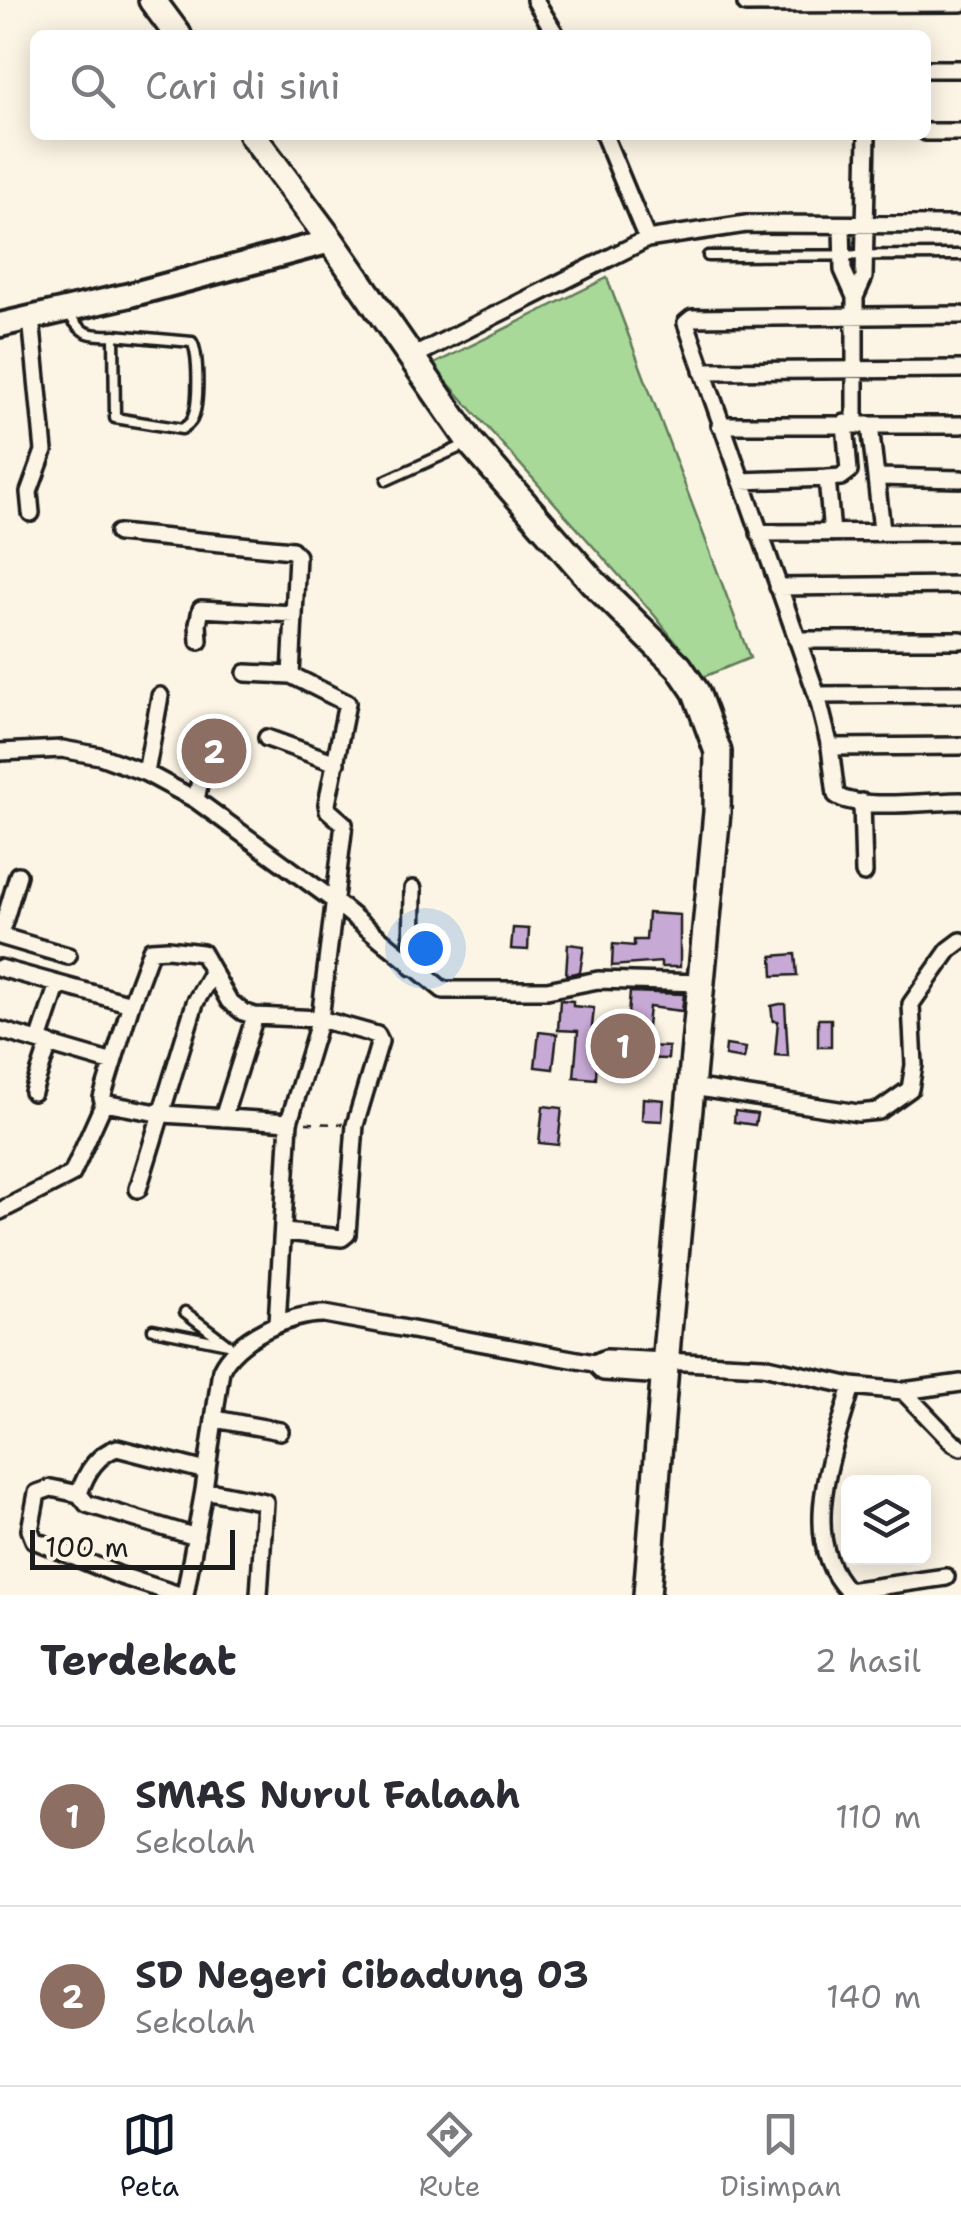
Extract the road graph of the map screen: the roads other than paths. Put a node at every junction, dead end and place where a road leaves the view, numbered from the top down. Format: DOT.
graph roads {
  1 [pos="152,0"];
  2 [pos="535,0"];
  3 [pos="961,3"];
  4 [pos="746,4"];
  5 [pos="174,30"];
  6 [pos="553,30"];
  7 [pos="931,68"];
  8 [pos="961,69"];
  9 [pos="931,132"];
  10 [pos="961,132"];
  11 [pos="256,140"];
  12 [pos="606,140"];
  13 [pos="867,140"];
  14 [pos="961,225"];
  15 [pos="842,226"];
  16 [pos="865,226"];
  17 [pos="331,242"];
  18 [pos="640,242"];
  19 [pos="866,255"];
  20 [pos="961,255"];
  21 [pos="708,256"];
  22 [pos="842,256"];
  23 [pos="856,298"];
  24 [pos="67,310"];
  25 [pos="855,315"];
  26 [pos="961,316"];
  27 [pos="32,318"];
  28 [pos="0,325"];
  29 [pos="114,335"];
  30 [pos="410,358"];
  31 [pos="853,368"];
  32 [pos="961,369"];
  33 [pos="702,371"];
  34 [pos="720,424"];
  35 [pos="857,424"];
  36 [pos="961,425"];
  37 [pos="471,443"];
  38 [pos="878,477"];
  39 [pos="827,478"];
  40 [pos="961,478"];
  41 [pos="388,480"];
  42 [pos="741,480"];
  43 [pos="30,513"];
  44 [pos="882,530"];
  45 [pos="961,532"];
  46 [pos="118,533"];
  47 [pos="759,533"];
  48 [pos="832,533"];
  49 [pos="961,584"];
  50 [pos="778,587"];
  51 [pos="294,614"];
  52 [pos="797,640"];
  53 [pos="961,640"];
  54 [pos="200,641"];
  55 [pos="246,674"];
  56 [pos="291,675"];
  57 [pos="961,694"];
  58 [pos="817,695"];
  59 [pos="160,696"];
  60 [pos="267,738"];
  61 [pos="961,746"];
  62 [pos="830,748"];
  63 [pos="0,752"];
  64 [pos="204,761"];
  65 [pos="336,763"];
  66 [pos="146,773"];
  67 [pos="196,800"];
  68 [pos="961,801"];
  69 [pos="862,802"];
  70 [pos="864,874"];
  71 [pos="18,875"];
  72 [pos="413,889"];
  73 [pos="333,900"];
  74 [pos="0,936"];
  75 [pos="961,941"];
  76 [pos="68,956"];
  77 [pos="412,967"];
  78 [pos="0,968"];
  79 [pos="212,973"];
  80 [pos="700,982"];
  81 [pos="58,984"];
  82 [pos="131,1004"];
  83 [pos="255,1016"];
  84 [pos="320,1019"];
  85 [pos="0,1030"];
  86 [pos="44,1043"];
  87 [pos="113,1063"];
  88 [pos="692,1087"];
  89 [pos="33,1092"];
  90 [pos="104,1103"];
  91 [pos="163,1114"];
  92 [pos="223,1118"];
  93 [pos="289,1122"];
  94 [pos="138,1189"];
  95 [pos="0,1211"];
  96 [pos="284,1232"];
  97 [pos="185,1312"];
  98 [pos="276,1324"];
  99 [pos="153,1329"];
  100 [pos="232,1347"];
  101 [pos="665,1370"];
  102 [pos="961,1384"];
  103 [pos="852,1386"];
  104 [pos="902,1391"];
  105 [pos="215,1418"];
  106 [pos="280,1431"];
  107 [pos="961,1447"];
  108 [pos="206,1471"];
  109 [pos="204,1490"];
  110 [pos="79,1494"];
  111 [pos="196,1537"];
  112 [pos="946,1578"];
  113 [pos="848,1593"];
  114 [pos="182,1595"];
  115 [pos="259,1595"];
  116 [pos="647,1595"];
  1 -- 5 [label="main road"];
  2 -- 6 [label="street"];
  3 -- 4 [label="street"];
  7 -- 8 [label="street"];
  9 -- 10 [label="street"];
  11 -- 17 [label="main road"];
  12 -- 18 [label="street"];
  13 -- 16 [label="street"];
  14 -- 16 [label="street"];
  15 -- 16 [label="street"];
  15 -- 18 [label="street"];
  15 -- 22 [label="street"];
  16 -- 19 [label="street"];
  17 -- 24 [label="street"];
  17 -- 30 [label="main road"];
  18 -- 30 [label="street"];
  19 -- 20 [label="lane"];
  19 -- 22 [label="lane"];
  19 -- 23 [label="street"];
  21 -- 22 [label="lane"];
  22 -- 23 [label="street"];
  23 -- 25 [label="street"];
  24 -- 27 [label="street"];
  24 -- 29 [label="lane"];
  25 -- 26 [label="street"];
  25 -- 31 [label="street"];
  25 -- 33 [label="street"];
  27 -- 28 [label="street"];
  27 -- 43 [label="street"];
  29 -- 29 [label="lane"];
  30 -- 37 [label="main road"];
  31 -- 32 [label="street"];
  31 -- 33 [label="street"];
  31 -- 35 [label="street"];
  33 -- 34 [label="street"];
  34 -- 35 [label="street"];
  34 -- 42 [label="street"];
  35 -- 36 [label="street"];
  35 -- 38 [label="street"];
  35 -- 39 [label="street"];
  37 -- 41 [label="lane"];
  37 -- 80 [label="main road"];
  38 -- 40 [label="street"];
  38 -- 44 [label="street"];
  39 -- 42 [label="street"];
  39 -- 48 [label="street"];
  42 -- 47 [label="street"];
  44 -- 45 [label="street"];
  44 -- 48 [label="street"];
  46 -- 51 [label="street"];
  47 -- 48 [label="street"];
  47 -- 50 [label="street"];
  49 -- 50 [label="street"];
  50 -- 52 [label="street"];
  51 -- 54 [label="street"];
  51 -- 56 [label="street"];
  52 -- 53 [label="street"];
  52 -- 58 [label="street"];
  55 -- 56 [label="street"];
  56 -- 65 [label="street"];
  57 -- 58 [label="street"];
  58 -- 62 [label="street"];
  59 -- 66 [label="street"];
  60 -- 65 [label="street"];
  61 -- 62 [label="street"];
  62 -- 69 [label="street"];
  63 -- 66 [label="street"];
  64 -- 67 [label="street"];
  65 -- 73 [label="street"];
  66 -- 67 [label="street"];
  67 -- 73 [label="street"];
  68 -- 69 [label="street"];
  69 -- 70 [label="street"];
  71 -- 74 [label="street"];
  72 -- 77 [label="street"];
  73 -- 77 [label="street"];
  73 -- 84 [label="street"];
  74 -- 76 [label="street"];
  75 -- 88 [label="street"];
  77 -- 80 [label="street"];
  78 -- 81 [label="street"];
  79 -- 82 [label="street"];
  79 -- 83 [label="street"];
  79 -- 91 [label="street"];
  80 -- 88 [label="main road"];
  81 -- 82 [label="street"];
  81 -- 86 [label="street"];
  82 -- 87 [label="street"];
  83 -- 84 [label="street"];
  83 -- 92 [label="street"];
  84 -- 93 [label="street"];
  84 -- 96 [label="street"];
  85 -- 86 [label="street"];
  86 -- 87 [label="street"];
  86 -- 89 [label="street"];
  87 -- 90 [label="street"];
  88 -- 101 [label="main road"];
  90 -- 91 [label="street"];
  90 -- 95 [label="street"];
  91 -- 92 [label="street"];
  91 -- 94 [label="street"];
  92 -- 93 [label="street"];
  93 -- 96 [label="street"];
  96 -- 98 [label="street"];
  97 -- 100 [label="lane"];
  98 -- 100 [label="street"];
  98 -- 101 [label="street"];
  99 -- 100 [label="lane"];
  100 -- 105 [label="street"];
  101 -- 103 [label="street"];
  101 -- 116 [label="main road"];
  102 -- 104 [label="street"];
  103 -- 104 [label="street"];
  103 -- 113 [label="street"];
  104 -- 107 [label="street"];
  105 -- 106 [label="street"];
  105 -- 108 [label="street"];
  108 -- 109 [label="street"];
  108 -- 110 [label="street"];
  109 -- 111 [label="street"];
  109 -- 115 [label="street"];
  110 -- 111 [label="street"];
  110 -- 114 [label="street"];
  111 -- 114 [label="street"];
  112 -- 113 [label="street"];
}
